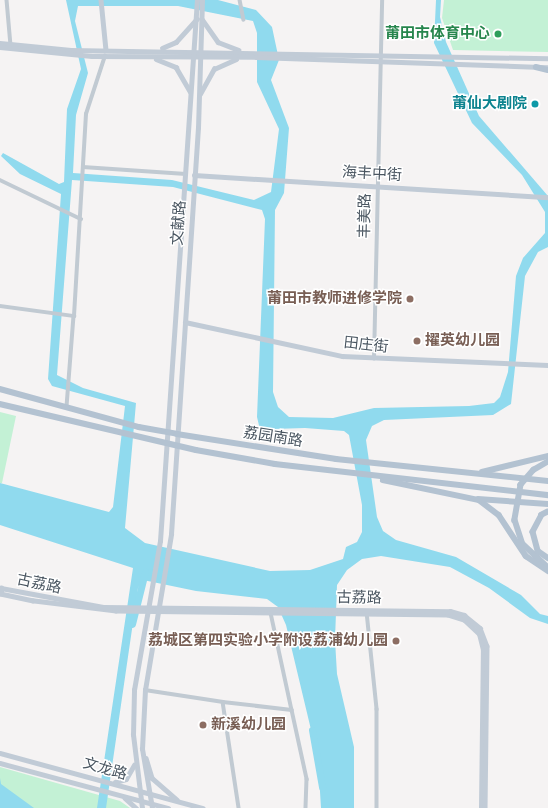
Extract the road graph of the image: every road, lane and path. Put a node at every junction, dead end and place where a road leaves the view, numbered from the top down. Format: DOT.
graph roads {
  1 [pos="7,0"];
  2 [pos="101,0"];
  3 [pos="197,0"];
  4 [pos="202,0"];
  5 [pos="382,0"];
  6 [pos="240,2"];
  7 [pos="199,18"];
  8 [pos="244,20"];
  9 [pos="0,43"];
  10 [pos="11,46"];
  11 [pos="0,47"];
  12 [pos="159,49"];
  13 [pos="195,50"];
  14 [pos="201,51"];
  15 [pos="70,52"];
  16 [pos="243,52"];
  17 [pos="106,53"];
  18 [pos="284,55"];
  19 [pos="146,57"];
  20 [pos="240,57"];
  21 [pos="194,58"];
  22 [pos="201,58"];
  23 [pos="548,58"];
  24 [pos="380,59"];
  25 [pos="463,61"];
  26 [pos="536,67"];
  27 [pos="548,68"];
  28 [pos="191,95"];
  29 [pos="198,97"];
  30 [pos="83,167"];
  31 [pos="186,174"];
  32 [pos="194,174"];
  33 [pos="0,180"];
  34 [pos="377,186"];
  35 [pos="548,197"];
  36 [pos="81,219"];
  37 [pos="0,306"];
  38 [pos="73,316"];
  39 [pos="185,322"];
  40 [pos="374,360"];
  41 [pos="548,365"];
  42 [pos="0,389"];
  43 [pos="0,404"];
  44 [pos="67,408"];
  45 [pos="168,432"];
  46 [pos="177,434"];
  47 [pos="167,444"];
  48 [pos="178,446"];
  49 [pos="547,457"];
  50 [pos="473,474"];
  51 [pos="375,477"];
  52 [pos="548,481"];
  53 [pos="548,495"];
  54 [pos="474,499"];
  55 [pos="548,504"];
  56 [pos="548,512"];
  57 [pos="548,558"];
  58 [pos="548,568"];
  59 [pos="548,571"];
  60 [pos="150,607"];
  61 [pos="159,607"];
  62 [pos="149,612"];
  63 [pos="158,612"];
  64 [pos="273,612"];
  65 [pos="367,612"];
  66 [pos="145,690"];
  67 [pos="223,702"];
  68 [pos="292,710"];
  69 [pos="143,736"];
  70 [pos="0,753"];
  71 [pos="135,761"];
  72 [pos="0,763"];
  73 [pos="110,782"];
  74 [pos="137,791"];
  75 [pos="149,794"];
  76 [pos="120,795"];
  77 [pos="140,800"];
  78 [pos="182,803"];
  79 [pos="151,806"];
  80 [pos="136,808"];
  81 [pos="142,808"];
  82 [pos="168,808"];
  83 [pos="203,808"];
  84 [pos="239,808"];
  85 [pos="306,808"];
  86 [pos="377,808"];
  87 [pos="481,808"];
  88 [pos="485,808"];
  1 -- 10 [label="street"];
  2 -- 17 [label="main road"];
  3 -- 7 [label="main road"];
  4 -- 7 [label="main road, 文献路"];
  5 -- 24 [label="street, 丰美路"];
  6 -- 8 [label="street"];
  7 -- 12 [label="main road"];
  7 -- 13 [label="main road"];
  7 -- 14 [label="main road, 文献路"];
  7 -- 16 [label="main road"];
  9 -- 10 [label="main road"];
  10 -- 15 [label="main road"];
  11 -- 15 [label="main road"];
  12 -- 13 [label="main road"];
  12 -- 17 [label="main road"];
  13 -- 14 [label="main road"];
  13 -- 21 [label="main road"];
  14 -- 16 [label="main road"];
  14 -- 22 [label="main road, 文献路"];
  15 -- 17 [label="main road"];
  16 -- 18 [label="main road"];
  17 -- 19 [label="main road"];
  17 -- 30 [label="street"];
  18 -- 20 [label="main road"];
  18 -- 24 [label="main road"];
  19 -- 21 [label="main road"];
  19 -- 28 [label="main road"];
  20 -- 22 [label="main road"];
  20 -- 29 [label="main road"];
  21 -- 22 [label="main road"];
  21 -- 28 [label="main road"];
  22 -- 29 [label="main road, 文献路"];
  23 -- 25 [label="main road"];
  24 -- 25 [label="main road"];
  24 -- 34 [label="street, 丰美路"];
  25 -- 26 [label="main road"];
  26 -- 27 [label="main road"];
  28 -- 31 [label="main road"];
  29 -- 32 [label="main road, 文献路"];
  30 -- 31 [label="street"];
  30 -- 36 [label="street"];
  31 -- 45 [label="main road"];
  32 -- 34 [label="main road, 海丰中街"];
  32 -- 39 [label="main road, 文献路"];
  33 -- 36 [label="street"];
  34 -- 35 [label="main road, 海丰中街"];
  34 -- 40 [label="street, 丰美路"];
  36 -- 38 [label="street"];
  37 -- 38 [label="street"];
  38 -- 44 [label="street"];
  39 -- 40 [label="main road, 田庄街"];
  39 -- 46 [label="main road, 文献路"];
  40 -- 41 [label="main road, 田庄街"];
  42 -- 44 [label="main road, 荔园南路"];
  43 -- 47 [label="main road, 荔园南路"];
  44 -- 45 [label="main road, 荔园南路"];
  45 -- 46 [label="main road, 荔园南路"];
  45 -- 47 [label="main road"];
  46 -- 48 [label="main road, 文献路"];
  46 -- 50 [label="main road, 荔园南路"];
  47 -- 48 [label="main road, 荔园南路"];
  47 -- 60 [label="main road"];
  48 -- 51 [label="main road, 荔园南路"];
  48 -- 61 [label="main road, 文献路"];
  49 -- 50 [label="main road"];
  49 -- 58 [label="main road"];
  50 -- 52 [label="main road, 荔园南路"];
  51 -- 53 [label="main road, 荔园南路"];
  51 -- 54 [label="main road"];
  54 -- 55 [label="main road"];
  54 -- 59 [label="main road"];
  56 -- 57 [label="main road"];
  60 -- 61 [label="main road, 古荔路"];
  60 -- 62 [label="main road"];
  60 -- 62 [label="main road, 古荔路"];
  61 -- 63 [label="main road, 文献路"];
  61 -- 64 [label="main road, 古荔路"];
  62 -- 63 [label="main road, 古荔路"];
  62 -- 71 [label="main road"];
  63 -- 64 [label="main road, 古荔路"];
  63 -- 66 [label="main road, 文献路"];
  64 -- 65 [label="main road, 古荔路"];
  64 -- 68 [label="street"];
  65 -- 86 [label="street"];
  65 -- 87 [label="main road, 古荔路"];
  65 -- 88 [label="main road, 古荔路"];
  66 -- 67 [label="street"];
  66 -- 69 [label="main road, 文献路"];
  67 -- 68 [label="street"];
  67 -- 84 [label="street"];
  68 -- 85 [label="street"];
  69 -- 75 [label="main road"];
  69 -- 78 [label="main road"];
  70 -- 73 [label="main road, 文龙路"];
  71 -- 73 [label="main road"];
  71 -- 74 [label="main road"];
  72 -- 76 [label="main road, 文龙路"];
  73 -- 74 [label="main road, 文龙路"];
  74 -- 75 [label="main road, 文龙路"];
  74 -- 77 [label="main road"];
  75 -- 78 [label="main road, 文龙路"];
  75 -- 79 [label="main road"];
  76 -- 77 [label="main road, 文龙路"];
  76 -- 80 [label="main road"];
  77 -- 79 [label="main road, 文龙路"];
  77 -- 81 [label="main road"];
  78 -- 83 [label="main road, 文龙路"];
  79 -- 82 [label="main road, 文龙路"];
}
